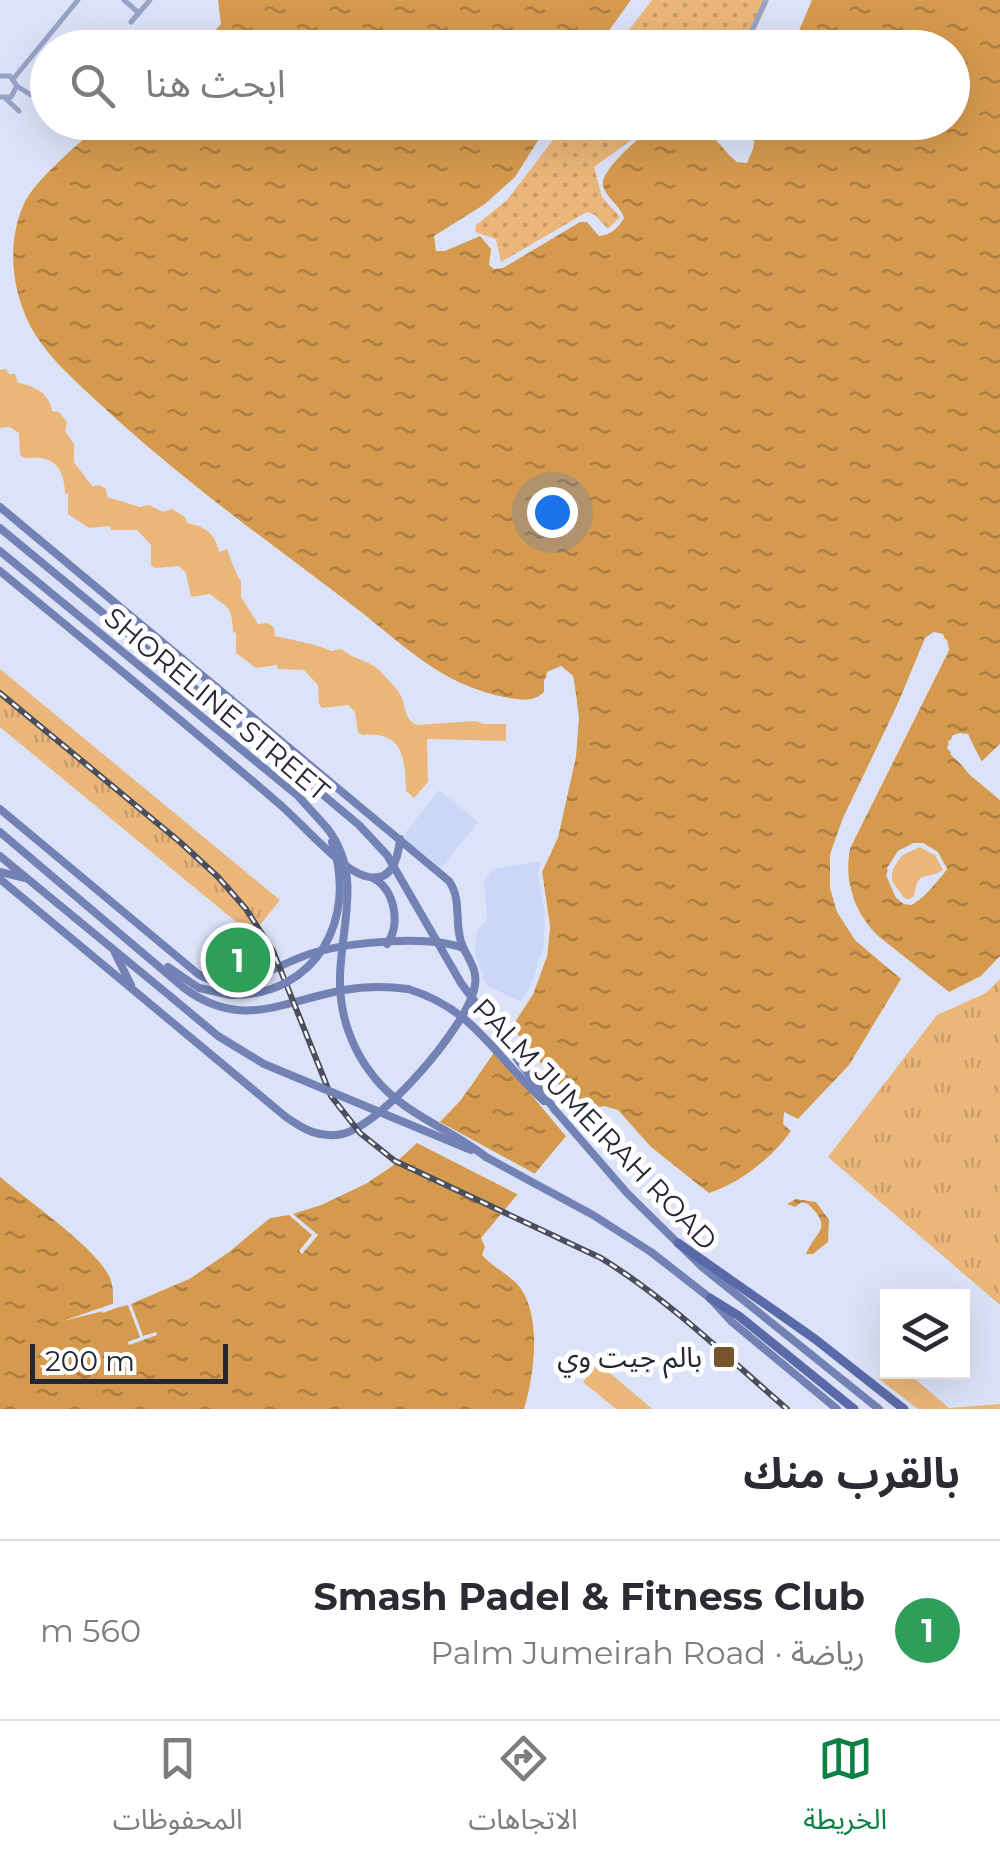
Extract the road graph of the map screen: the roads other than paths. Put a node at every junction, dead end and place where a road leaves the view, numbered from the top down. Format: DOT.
graph roads {
  1 [pos="78,0"];
  2 [pos="124,0"];
  3 [pos="150,0"];
  4 [pos="766,0"];
  5 [pos="139,13"];
  6 [pos="131,22"];
  7 [pos="53,30"];
  8 [pos="752,30"];
  9 [pos="30,58"];
  10 [pos="1,73"];
  11 [pos="14,78"];
  12 [pos="18,86"];
  13 [pos="30,94"];
  14 [pos="3,98"];
  15 [pos="19,110"];
  16 [pos="0,508"];
  17 [pos="0,528"];
  18 [pos="0,551"];
  19 [pos="0,570"];
  20 [pos="25,571"];
  21 [pos="92,603"];
  22 [pos="120,606"];
  23 [pos="98,633"];
  24 [pos="110,662"];
  25 [pos="203,675"];
  26 [pos="210,700"];
  27 [pos="162,705"];
  28 [pos="191,710"];
  29 [pos="0,809"];
  30 [pos="328,828"];
  31 [pos="0,832"];
  32 [pos="400,840"];
  33 [pos="0,856"];
  34 [pos="57,856"];
  35 [pos="0,876"];
  36 [pos="369,877"];
  37 [pos="29,880"];
  38 [pos="68,888"];
  39 [pos="387,944"];
  40 [pos="463,948"];
  41 [pos="113,949"];
  42 [pos="143,952"];
  43 [pos="133,990"];
  44 [pos="555,1110"];
  45 [pos="486,1157"];
  46 [pos="678,1243"];
  47 [pos="710,1298"];
  48 [pos="836,1408"];
  49 [pos="854,1409"];
  50 [pos="879,1409"];
  51 [pos="904,1409"];
  1 -- 7 [label="street"];
  2 -- 5 [label="street"];
  3 -- 5 [label="street"];
  4 -- 8 [label="street"];
  5 -- 6 [label="street"];
  9 -- 11 [label="street"];
  10 -- 11 [label="street"];
  11 -- 12 [label="street"];
  12 -- 13 [label="street"];
  12 -- 14 [label="street"];
  14 -- 15 [label="street"];
  16 -- 22 [label="main road"];
  17 -- 21 [label="main road, SHORELINE STREET"];
  18 -- 20 [label="main road, SHORELINE STREET"];
  19 -- 20 [label="main road"];
  19 -- 24 [label="main road"];
  20 -- 23 [label="main road, SHORELINE STREET"];
  21 -- 22 [label="main road"];
  21 -- 26 [label="main road, SHORELINE STREET"];
  22 -- 25 [label="main road"];
  23 -- 24 [label="main road"];
  23 -- 28 [label="main road, SHORELINE STREET"];
  24 -- 27 [label="main road"];
  25 -- 26 [label="main road"];
  25 -- 32 [label="main road"];
  26 -- 44 [label="main road, SHORELINE STREET, bridge"];
  27 -- 28 [label="main road"];
  27 -- 36 [label="main road"];
  28 -- 30 [label="main road, SHORELINE STREET"];
  29 -- 34 [label="main road"];
  30 -- 42 [label="main road, bridge"];
  30 -- 45 [label="main road, SHORELINE STREET, bridge"];
  31 -- 38 [label="main road, PALM JUMEIRAH ROAD"];
  32 -- 36 [label="main road"];
  32 -- 40 [label="main road"];
  33 -- 37 [label="main road, PALM JUMEIRAH ROAD"];
  34 -- 38 [label="main road"];
  34 -- 39 [label="main road"];
  35 -- 37 [label="main road"];
  35 -- 43 [label="main road"];
  36 -- 39 [label="main road"];
  37 -- 41 [label="main road, PALM JUMEIRAH ROAD"];
  38 -- 42 [label="main road, PALM JUMEIRAH ROAD"];
  39 -- 40 [label="main road"];
  40 -- 43 [label="main road"];
  41 -- 43 [label="main road"];
  41 -- 45 [label="main road, PALM JUMEIRAH ROAD, bridge"];
  42 -- 44 [label="main road, PALM JUMEIRAH ROAD, bridge"];
  44 -- 46 [label="main road, PALM JUMEIRAH ROAD"];
  45 -- 47 [label="main road, PALM JUMEIRAH ROAD"];
  46 -- 50 [label="main road, PALM JUMEIRAH ROAD"];
  46 -- 51 [label="main road"];
  47 -- 48 [label="main road, PALM JUMEIRAH ROAD"];
  47 -- 49 [label="main road"];
}
